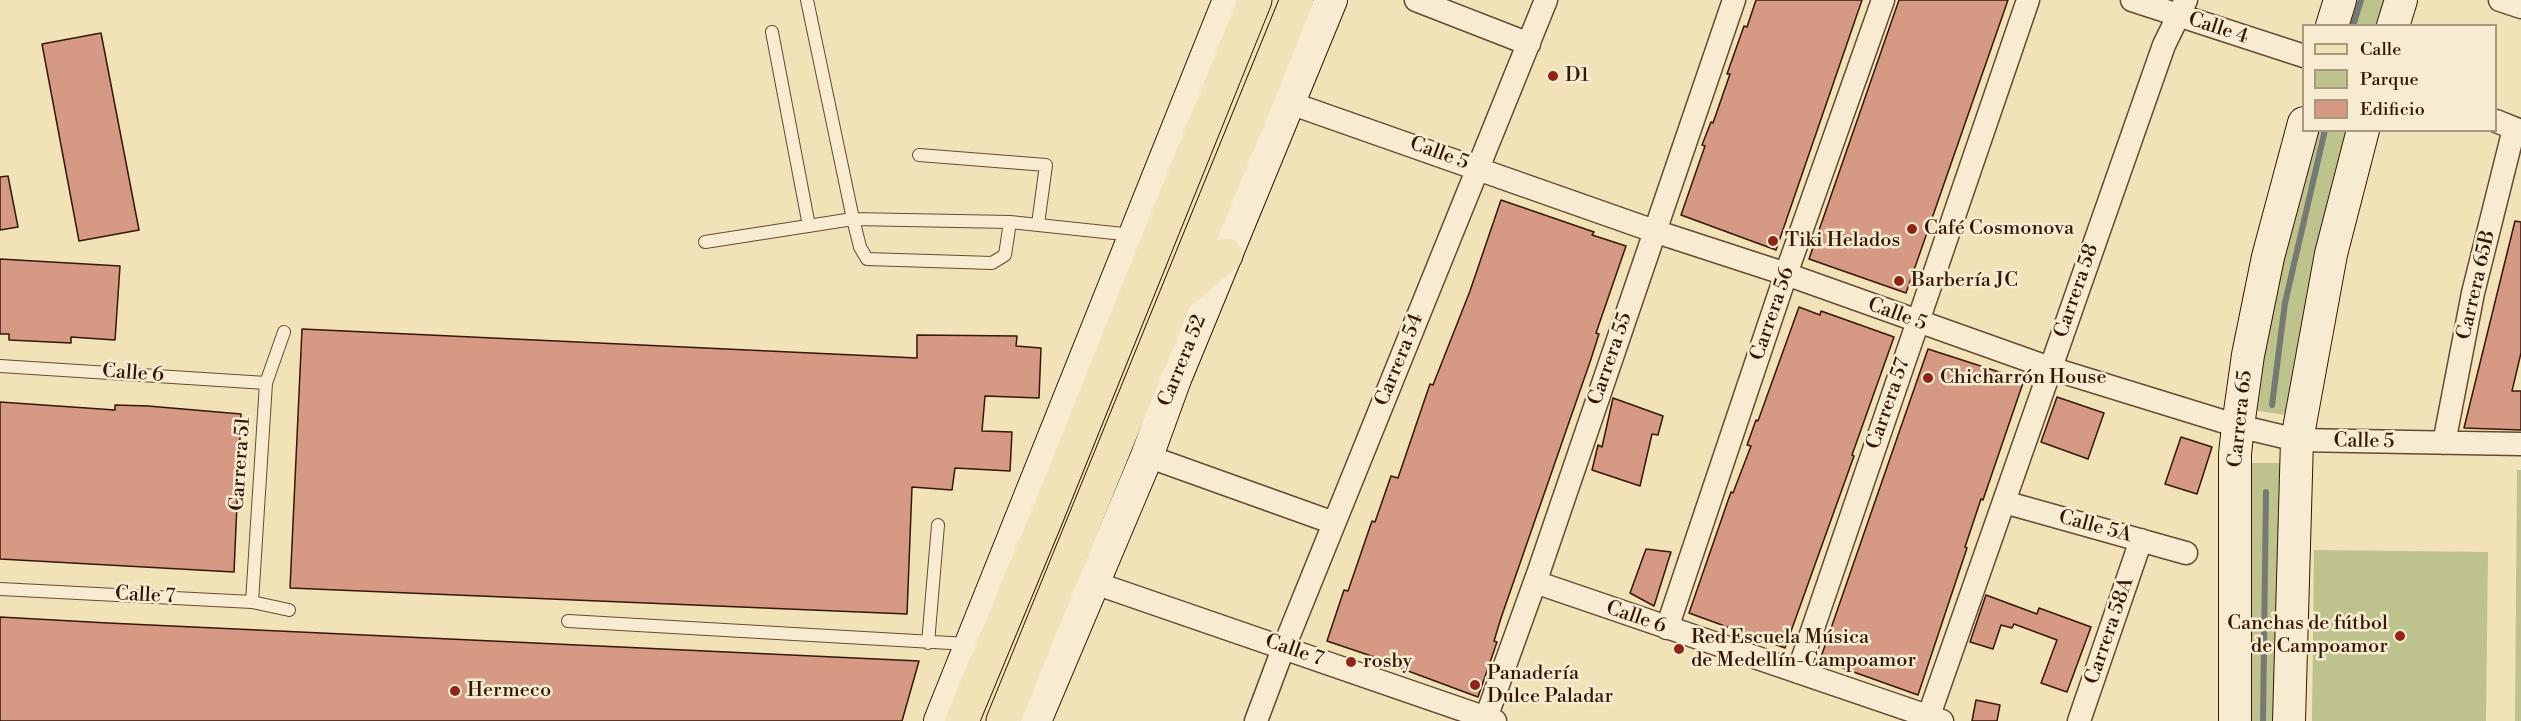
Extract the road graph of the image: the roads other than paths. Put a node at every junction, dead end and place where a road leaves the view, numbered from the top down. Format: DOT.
graph roads {
  1 [pos="807,0"];
  2 [pos="1229,0"];
  3 [pos="1255,0"];
  4 [pos="1297,0"];
  5 [pos="1331,0"];
  6 [pos="1416,0"];
  7 [pos="1546,0"];
  8 [pos="1734,0"];
  9 [pos="1883,0"];
  10 [pos="2028,0"];
  11 [pos="2132,0"];
  12 [pos="2340,0"];
  13 [pos="2401,0"];
  14 [pos="2500,0"];
  15 [pos="2521,7"];
  16 [pos="2182,8"];
  17 [pos="2333,24"];
  18 [pos="2394,24"];
  19 [pos="772,32"];
  20 [pos="1529,44"];
  21 [pos="2302,55"];
  22 [pos="1290,103"];
  23 [pos="2510,127"];
  24 [pos="2302,130"];
  25 [pos="2362,132"];
  26 [pos="919,155"];
  27 [pos="1478,168"];
  28 [pos="853,219"];
  29 [pos="1010,222"];
  30 [pos="1038,224"];
  31 [pos="809,226"];
  32 [pos="1654,231"];
  33 [pos="1134,235"];
  34 [pos="705,242"];
  35 [pos="1226,255"];
  36 [pos="1786,274"];
  37 [pos="1176,297"];
  38 [pos="1917,322"];
  39 [pos="284,332"];
  40 [pos="0,366"];
  41 [pos="2050,368"];
  42 [pos="266,383"];
  43 [pos="2238,426"];
  44 [pos="2297,441"];
  45 [pos="2444,443"];
  46 [pos="2521,444"];
  47 [pos="1147,456"];
  48 [pos="1031,492"];
  49 [pos="2004,502"];
  50 [pos="1045,521"];
  51 [pos="1334,523"];
  52 [pos="938,525"];
  53 [pos="2141,540"];
  54 [pos="2186,553"];
  55 [pos="1092,582"];
  56 [pos="1534,582"];
  57 [pos="0,589"];
  58 [pos="252,602"];
  59 [pos="289,610"];
  60 [pos="568,621"];
  61 [pos="1667,628"];
  62 [pos="928,643"];
  63 [pos="970,645"];
  64 [pos="1284,648"];
  65 [pos="1797,672"];
  66 [pos="1491,719"];
  67 [pos="1933,719"];
  68 [pos="940,721"];
  69 [pos="962,721"];
  70 [pos="1003,721"];
  71 [pos="1035,721"];
  72 [pos="1256,721"];
  73 [pos="2079,721"];
  74 [pos="2235,721"];
  75 [pos="2289,721"];
  1 -- 28 [label="lane"];
  2 -- 33 [label="street"];
  3 -- 50 [label="main road"];
  4 -- 37 [label="main road, Carrera 52"];
  5 -- 22 [label="street, Carrera 52"];
  6 -- 20 [label="street"];
  7 -- 20 [label="street, Carrera 54"];
  8 -- 32 [label="street, Carrera 55"];
  9 -- 36 [label="street, Carrera 56"];
  10 -- 38 [label="street, Carrera 57"];
  11 -- 16 [label="street, Calle 4"];
  12 -- 17 [label="street"];
  13 -- 18 [label="street"];
  14 -- 15 [label="street"];
  16 -- 21 [label="street, Calle 4"];
  16 -- 41 [label="street, Carrera 58"];
  19 -- 31 [label="lane"];
  20 -- 27 [label="street, Carrera 54"];
  22 -- 27 [label="street, Calle 5"];
  22 -- 35 [label="street, Carrera 52"];
  23 -- 45 [label="street, Carrera 65B"];
  24 -- 43 [label="street, Carrera 65"];
  25 -- 44 [label="street"];
  26 -- 30 [label="lane"];
  27 -- 32 [label="street, Calle 5"];
  27 -- 51 [label="street, Carrera 54"];
  28 -- 29 [label="lane"];
  28 -- 29 [label="lane"];
  28 -- 31 [label="lane"];
  29 -- 30 [label="lane"];
  30 -- 33 [label="lane"];
  31 -- 34 [label="lane"];
  32 -- 36 [label="street, Calle 5"];
  32 -- 56 [label="street, Carrera 55"];
  33 -- 48 [label="street"];
  35 -- 37 [label="main road"];
  35 -- 47 [label="street, Carrera 52"];
  36 -- 38 [label="street, Calle 5"];
  36 -- 61 [label="street, Carrera 56"];
  37 -- 70 [label="main road, Carrera 52"];
  38 -- 41 [label="street, Calle 5"];
  38 -- 65 [label="street, Carrera 57"];
  39 -- 42 [label="lane, Carrera 51"];
  40 -- 42 [label="lane, Calle 6"];
  41 -- 43 [label="street, Calle 5"];
  41 -- 49 [label="street, Carrera 58"];
  42 -- 58 [label="lane, Carrera 51"];
  43 -- 44 [label="street, Calle 5"];
  43 -- 74 [label="street, Carrera 65"];
  44 -- 45 [label="street, Calle 5"];
  44 -- 75 [label="street"];
  45 -- 46 [label="street, Calle 5"];
  47 -- 51 [label="street"];
  47 -- 55 [label="street, Carrera 52"];
  48 -- 50 [label="main road"];
  48 -- 63 [label="street"];
  49 -- 53 [label="street, Calle 5A"];
  49 -- 67 [label="street, Carrera 58"];
  50 -- 69 [label="main road"];
  51 -- 64 [label="street, Carrera 54"];
  52 -- 62 [label="lane"];
  53 -- 54 [label="street, Calle 5A"];
  53 -- 73 [label="street, Carrera 58A"];
  55 -- 64 [label="street, Calle 7"];
  55 -- 71 [label="street, Carrera 52"];
  56 -- 61 [label="street, Calle 6"];
  56 -- 66 [label="street, Carrera 55"];
  57 -- 58 [label="lane, Calle 7"];
  58 -- 59 [label="lane, Calle 7"];
  60 -- 62 [label="lane"];
  61 -- 65 [label="street, Calle 6"];
  62 -- 63 [label="lane"];
  63 -- 68 [label="street"];
  64 -- 66 [label="street, Calle 7"];
  64 -- 72 [label="street, Carrera 54"];
  65 -- 67 [label="street, Calle 6"];
}
